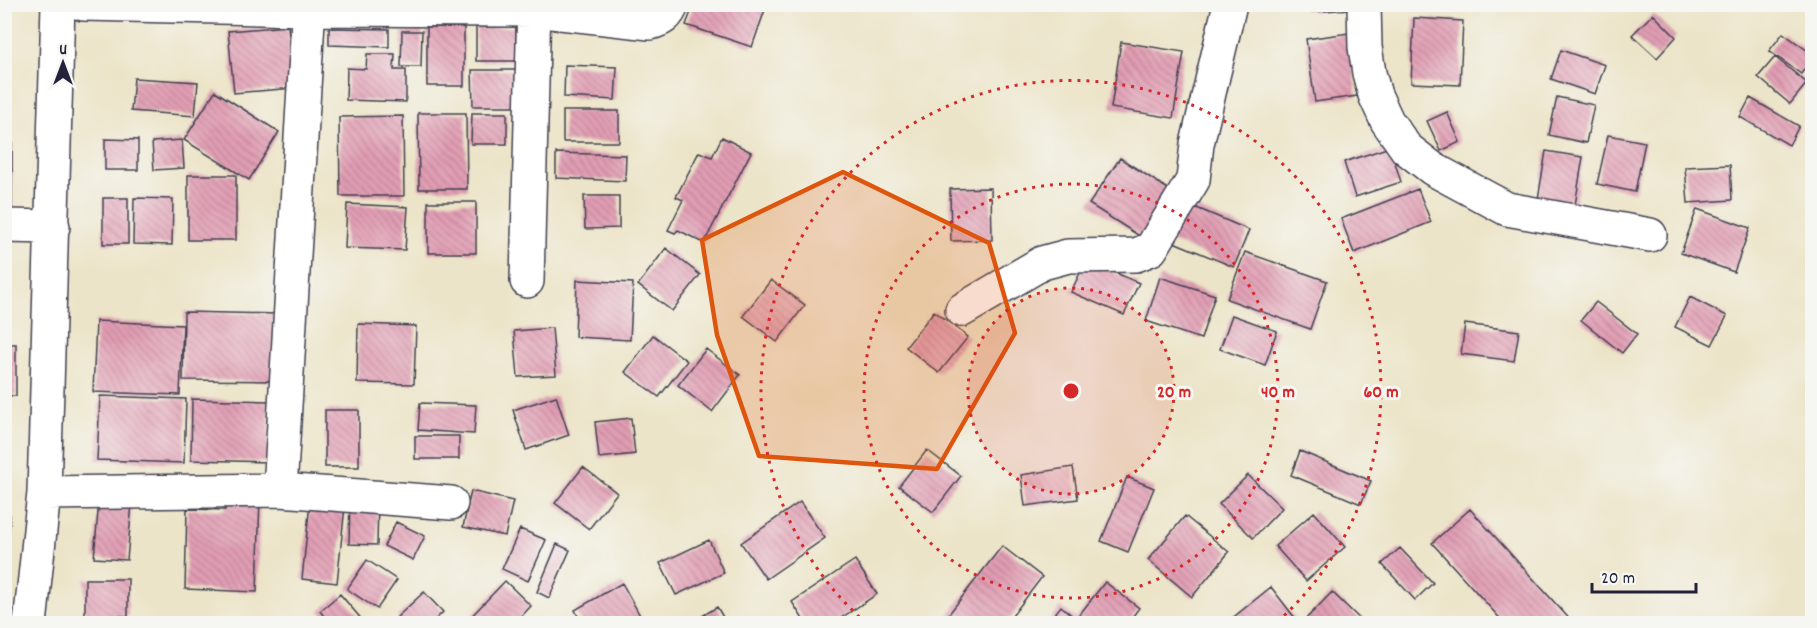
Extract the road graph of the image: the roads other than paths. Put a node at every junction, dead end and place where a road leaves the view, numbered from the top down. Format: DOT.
graph roads {
  1 [pos="58,4"];
  2 [pos="83,4"];
  3 [pos="672,4"];
  4 [pos="1230,4"];
  5 [pos="1364,4"];
  6 [pos="309,7"];
  7 [pos="534,7"];
  8 [pos="4,226"];
  9 [pos="53,227"];
  10 [pos="1650,235"];
  11 [pos="527,281"];
  12 [pos="962,310"];
  13 [pos="280,490"];
  14 [pos="44,493"];
  15 [pos="451,503"];
  16 [pos="30,624"];
  1 -- 9 [label="street"];
  2 -- 6 [label="street"];
  3 -- 7 [label="street"];
  4 -- 12 [label="street"];
  5 -- 10 [label="street"];
  6 -- 7 [label="street"];
  6 -- 13 [label="street"];
  7 -- 11 [label="street"];
  8 -- 9 [label="street"];
  9 -- 14 [label="street"];
  13 -- 14 [label="street"];
  13 -- 15 [label="street"];
  14 -- 16 [label="street"];
}
